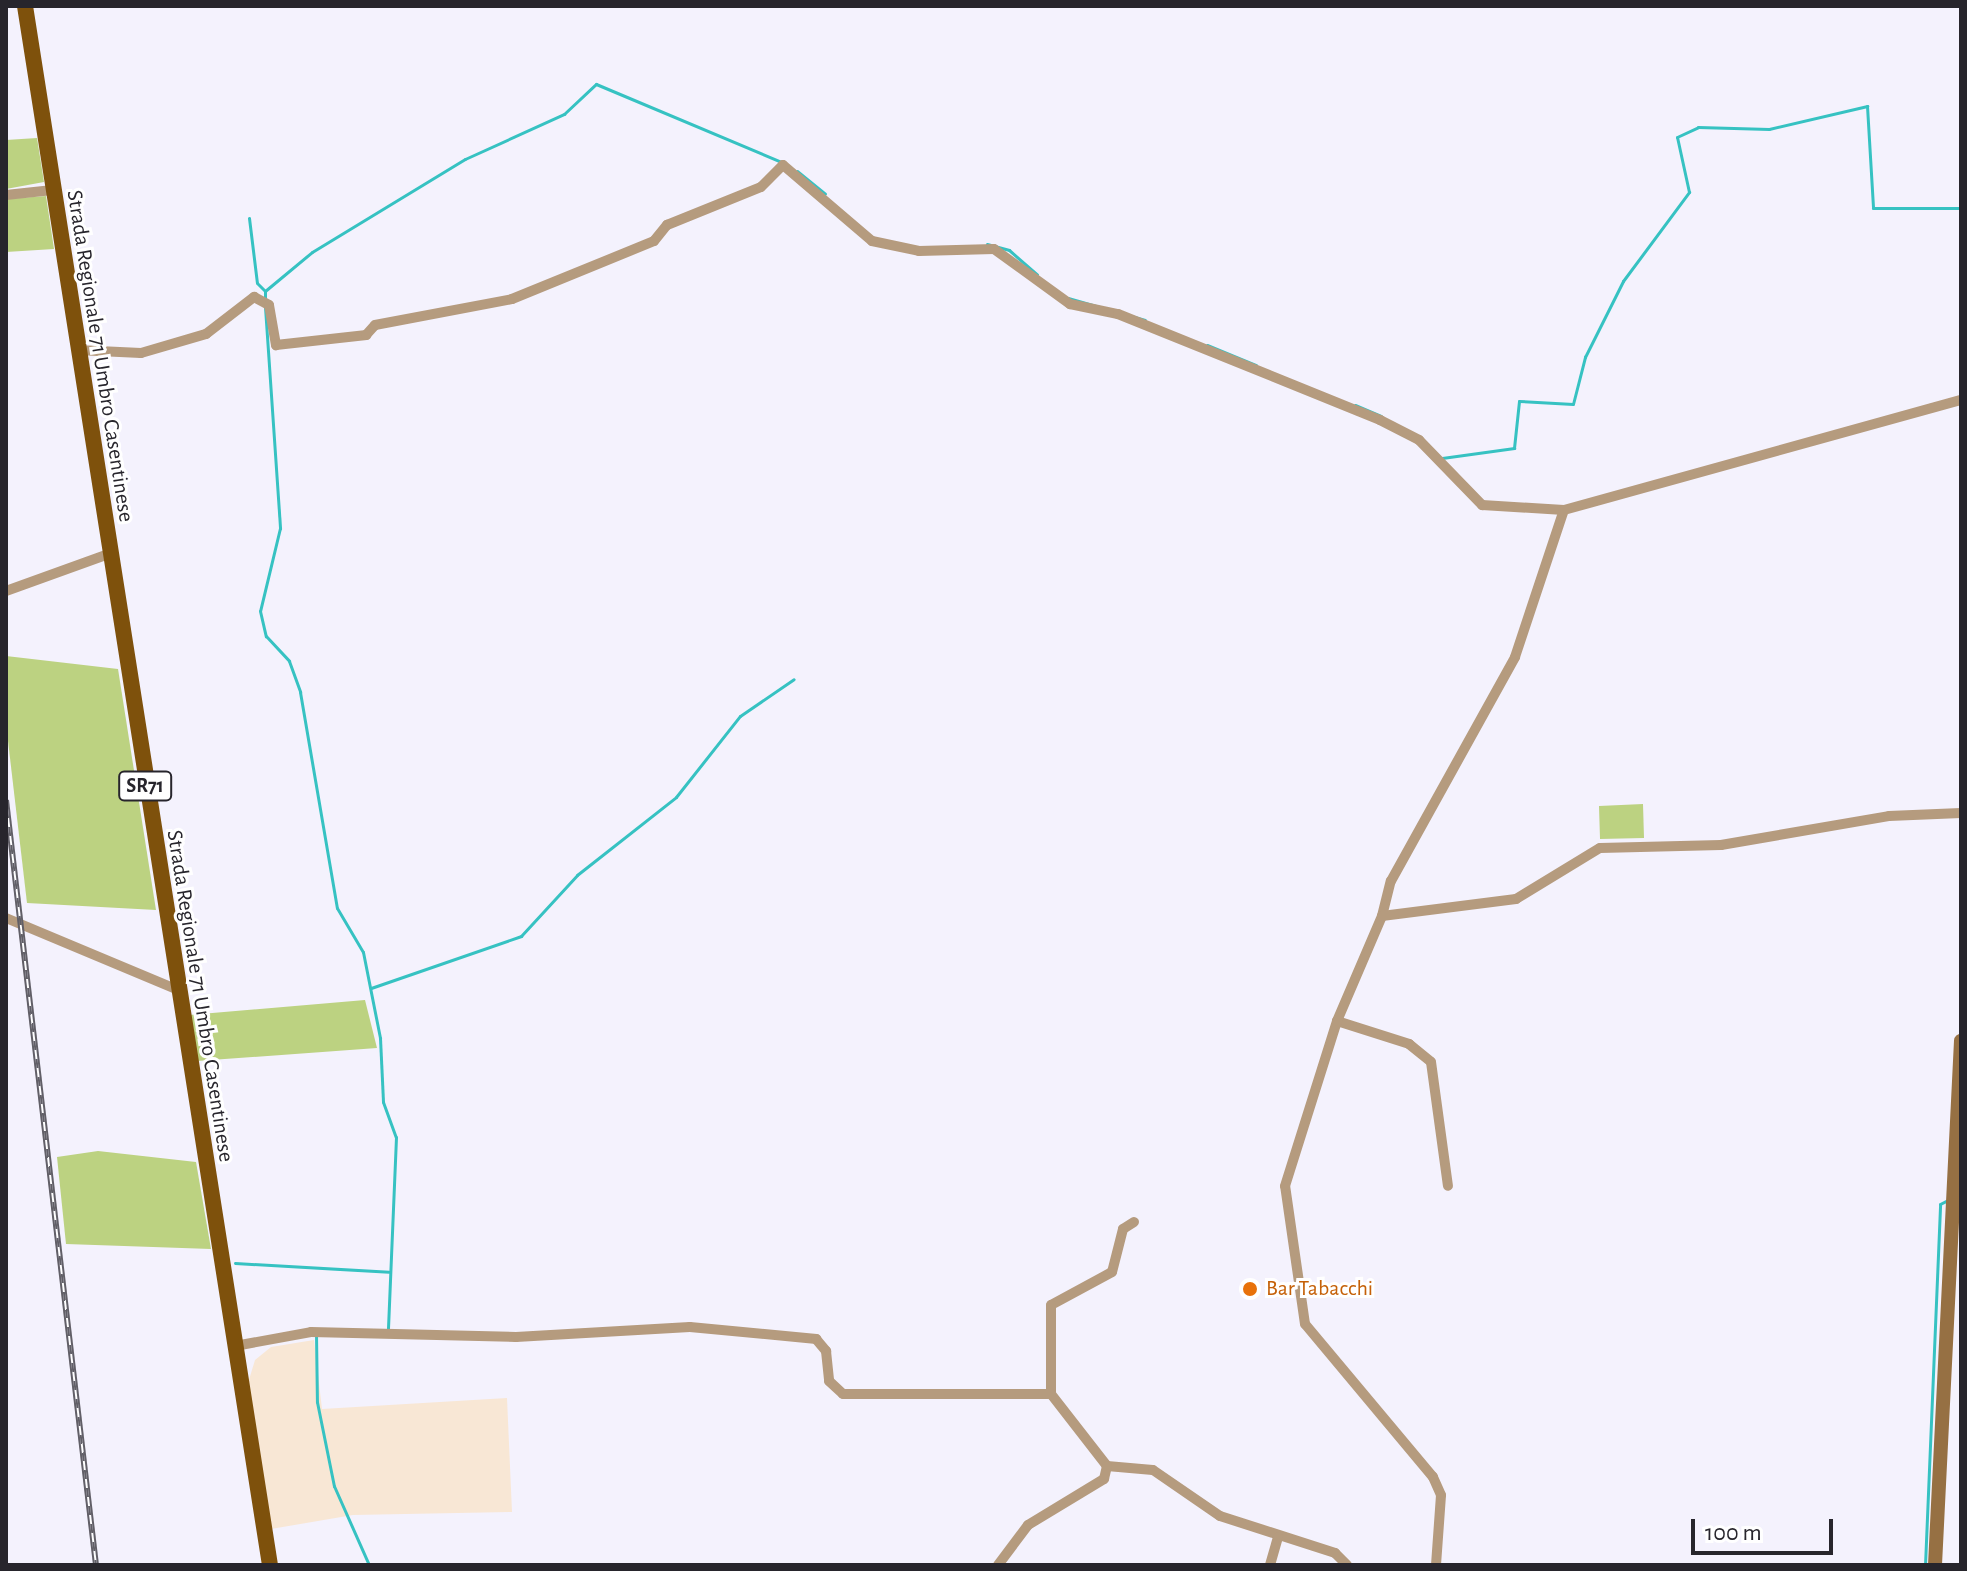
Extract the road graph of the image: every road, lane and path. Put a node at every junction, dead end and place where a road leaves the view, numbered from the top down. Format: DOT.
graph roads {
  1 [pos="25,6"];
  2 [pos="53,190"];
  3 [pos="6,195"];
  4 [pos="77,350"];
  5 [pos="1961,400"];
  6 [pos="1564,510"];
  7 [pos="109,554"];
  8 [pos="6,591"];
  9 [pos="1961,813"];
  10 [pos="1382,916"];
  11 [pos="6,918"];
  12 [pos="176,989"];
  13 [pos="1337,1021"];
  14 [pos="1961,1041"];
  15 [pos="1448,1186"];
  16 [pos="1134,1222"];
  17 [pos="235,1346"];
  18 [pos="1051,1394"];
  19 [pos="1107,1466"];
  20 [pos="1278,1537"];
  21 [pos="270,1565"];
  22 [pos="998,1565"];
  23 [pos="1270,1565"];
  24 [pos="1347,1565"];
  25 [pos="1436,1565"];
  26 [pos="1935,1565"];
  1 -- 2 [label="main road, Strada Regionale 71 Umbro Casentinese / SR71"];
  2 -- 3 [label="street"];
  2 -- 4 [label="main road, Strada Regionale 71 Umbro Casentinese / SR71"];
  4 -- 6 [label="street"];
  4 -- 7 [label="main road, Strada Regionale 71 Umbro Casentinese / SR71"];
  5 -- 6 [label="street"];
  6 -- 10 [label="street"];
  7 -- 8 [label="street"];
  7 -- 12 [label="main road, Strada Regionale 71 Umbro Casentinese / SR71"];
  9 -- 10 [label="street"];
  10 -- 13 [label="street"];
  11 -- 12 [label="street"];
  12 -- 17 [label="main road, Strada Regionale 71 Umbro Casentinese / SR71"];
  13 -- 15 [label="street"];
  13 -- 25 [label="street"];
  14 -- 26 [label="street"];
  16 -- 18 [label="street"];
  17 -- 18 [label="street"];
  17 -- 21 [label="main road, Strada Regionale 71 Umbro Casentinese / SR71"];
  18 -- 19 [label="street"];
  19 -- 20 [label="street"];
  19 -- 22 [label="street"];
  20 -- 23 [label="street"];
  20 -- 24 [label="street"];
}
